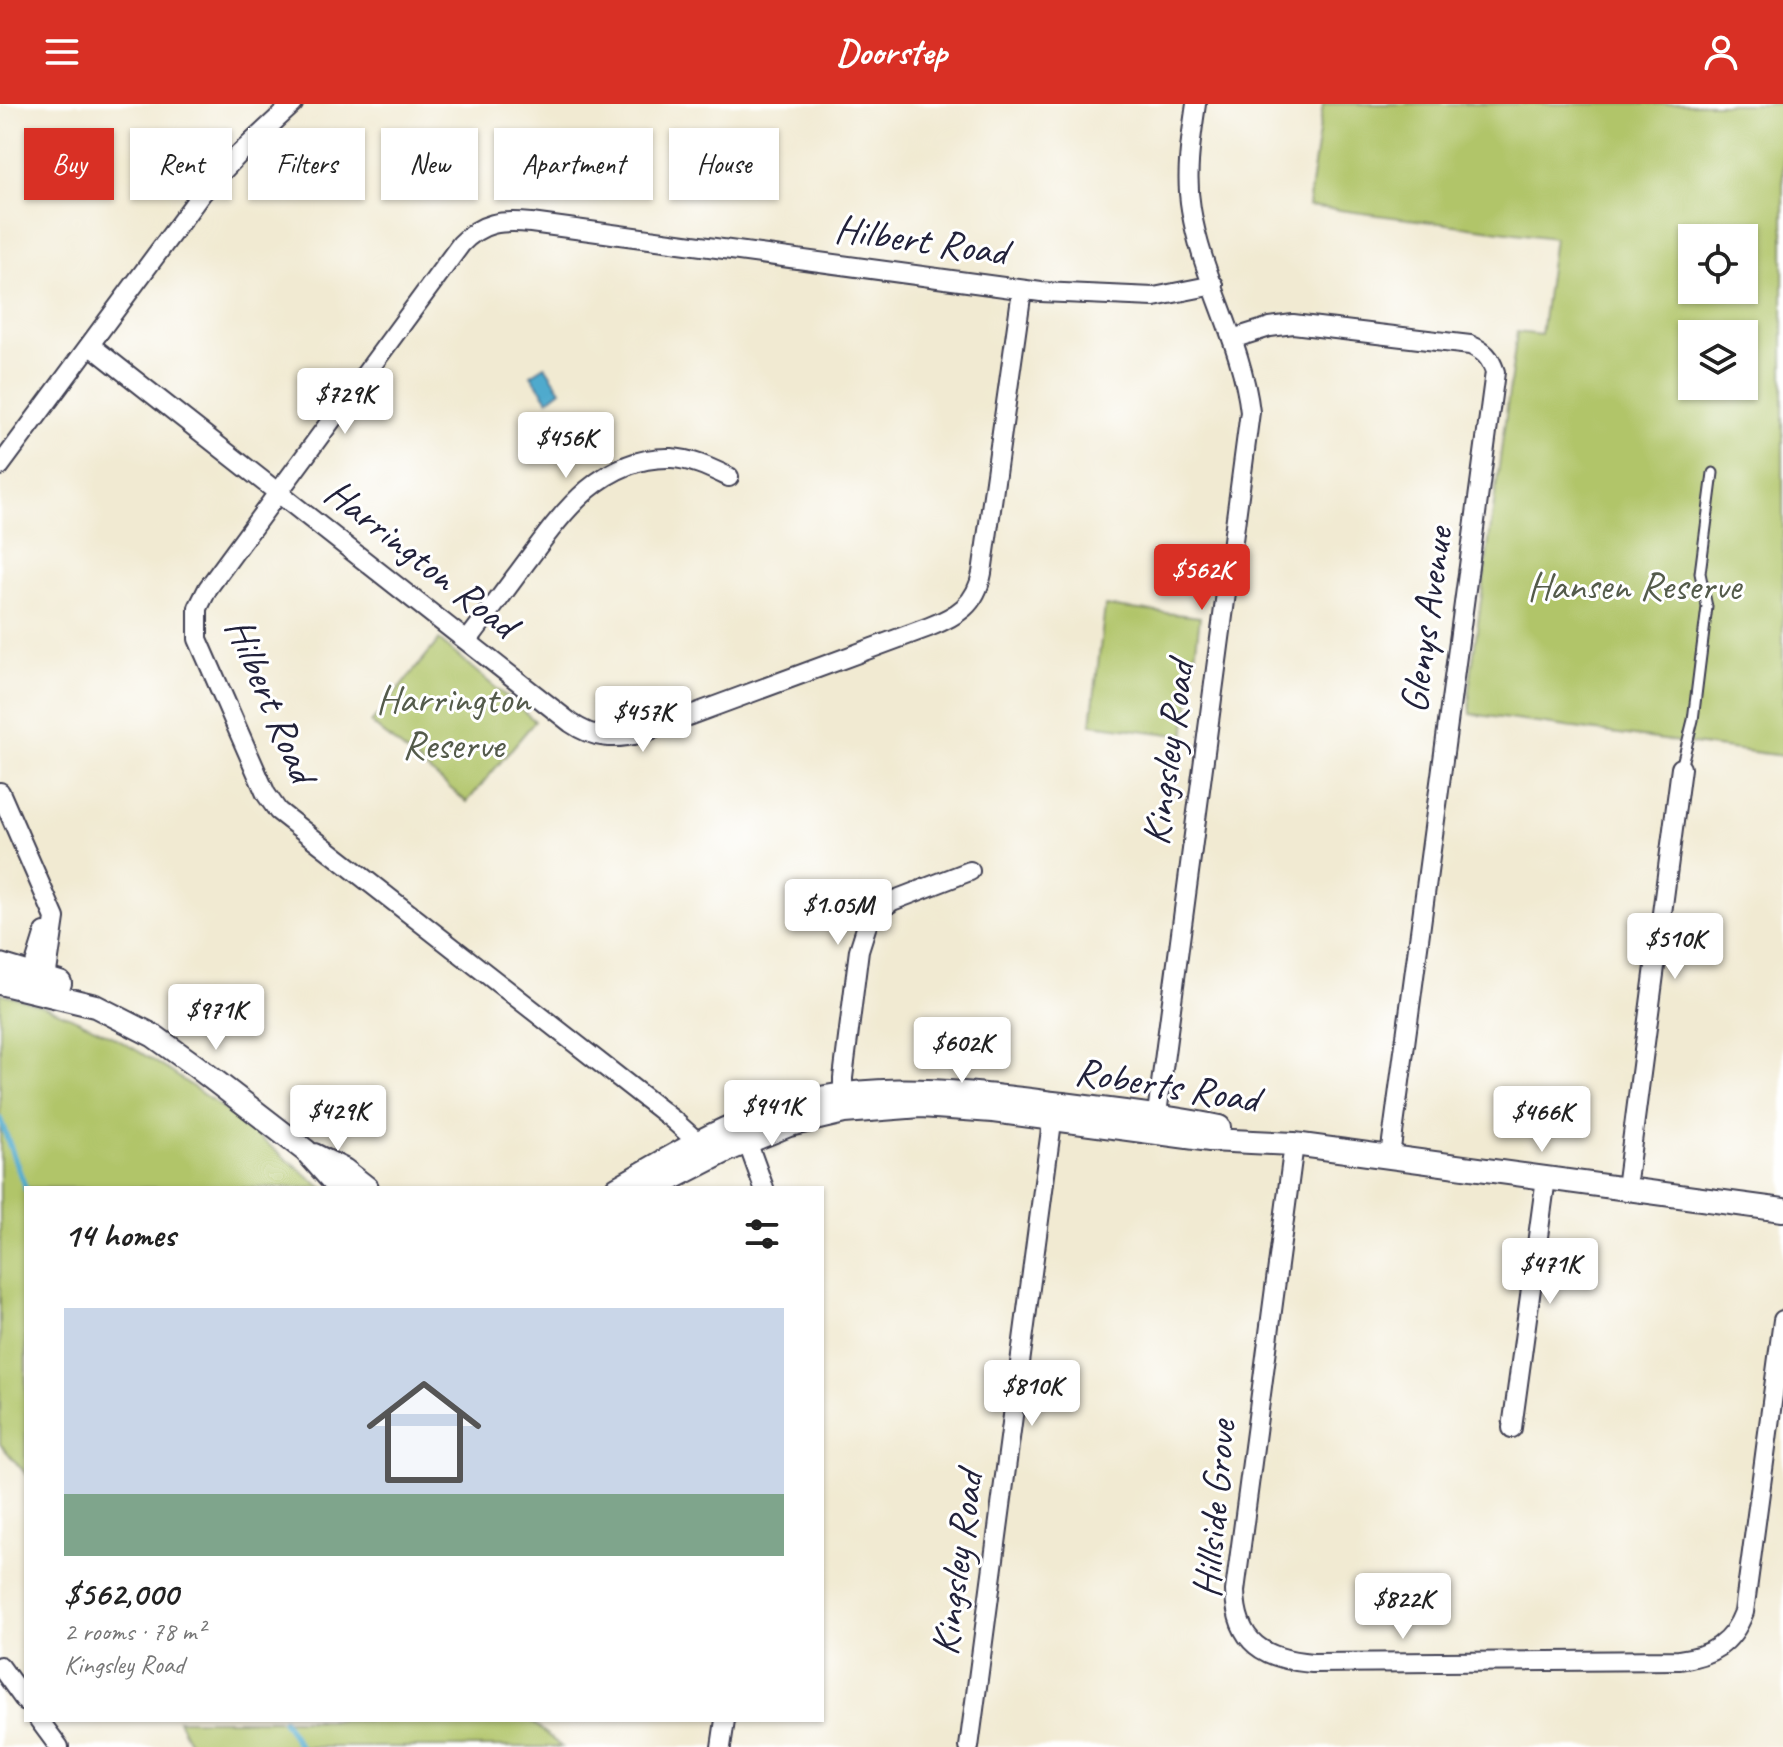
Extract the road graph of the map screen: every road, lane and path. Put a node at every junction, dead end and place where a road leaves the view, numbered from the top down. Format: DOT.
graph roads {
  1 [pos="293,104"];
  2 [pos="1196,104"];
  3 [pos="1214,285"];
  4 [pos="1022,290"];
  5 [pos="1232,339"];
  6 [pos="90,345"];
  7 [pos="0,466"];
  8 [pos="1713,473"];
  9 [pos="729,477"];
  10 [pos="277,492"];
  11 [pos="468,640"];
  12 [pos="1681,768"];
  13 [pos="0,792"];
  14 [pos="970,871"];
  15 [pos="0,965"];
  16 [pos="38,981"];
  17 [pos="0,983"];
  18 [pos="843,1103"];
  19 [pos="1053,1111"];
  20 [pos="1156,1125"];
  21 [pos="744,1132"];
  22 [pos="1294,1144"];
  23 [pos="306,1151"];
  24 [pos="702,1152"];
  25 [pos="1390,1156"];
  26 [pos="1546,1178"];
  27 [pos="337,1186"];
  28 [pos="364,1186"];
  29 [pos="622,1186"];
  30 [pos="657,1186"];
  31 [pos="763,1186"];
  32 [pos="1626,1188"];
  33 [pos="1783,1210"];
  34 [pos="1783,1320"];
  35 [pos="1512,1428"];
  36 [pos="0,1666"];
  37 [pos="24,1699"];
  38 [pos="40,1722"];
  39 [pos="725,1722"];
  40 [pos="59,1747"];
  41 [pos="721,1747"];
  42 [pos="969,1747"];
  1 -- 6 [label="street"];
  2 -- 3 [label="street, Kingsley Road"];
  3 -- 4 [label="street, Hilbert Road"];
  3 -- 5 [label="street, Kingsley Road"];
  4 -- 10 [label="street, Hilbert Road"];
  4 -- 11 [label="street, Harrington Road"];
  5 -- 20 [label="street, Kingsley Road"];
  5 -- 25 [label="street, Glenys Avenue"];
  6 -- 7 [label="street"];
  6 -- 10 [label="street, Harrington Road"];
  8 -- 12 [label="lane"];
  9 -- 11 [label="street"];
  10 -- 11 [label="street, Harrington Road"];
  10 -- 24 [label="street, Hilbert Road"];
  12 -- 32 [label="street"];
  13 -- 16 [label="street"];
  14 -- 18 [label="street"];
  15 -- 16 [label="street"];
  16 -- 17 [label="street"];
  16 -- 23 [label="street"];
  18 -- 19 [label="street, Roberts Road"];
  18 -- 21 [label="street, Roberts Road"];
  19 -- 20 [label="street, Roberts Road"];
  19 -- 42 [label="street, Kingsley Road"];
  20 -- 22 [label="street, Roberts Road"];
  21 -- 24 [label="street, Roberts Road"];
  21 -- 31 [label="street"];
  22 -- 25 [label="street, Roberts Road"];
  22 -- 34 [label="street, Hillside Grove"];
  23 -- 27 [label="street"];
  23 -- 28 [label="street"];
  24 -- 29 [label="street, Roberts Road"];
  24 -- 30 [label="street, Roberts Road"];
  25 -- 26 [label="street, Roberts Road"];
  26 -- 32 [label="street, Roberts Road"];
  26 -- 35 [label="street"];
  32 -- 33 [label="street, Roberts Road"];
  36 -- 37 [label="street"];
  38 -- 40 [label="street"];
  39 -- 41 [label="street"];
}
